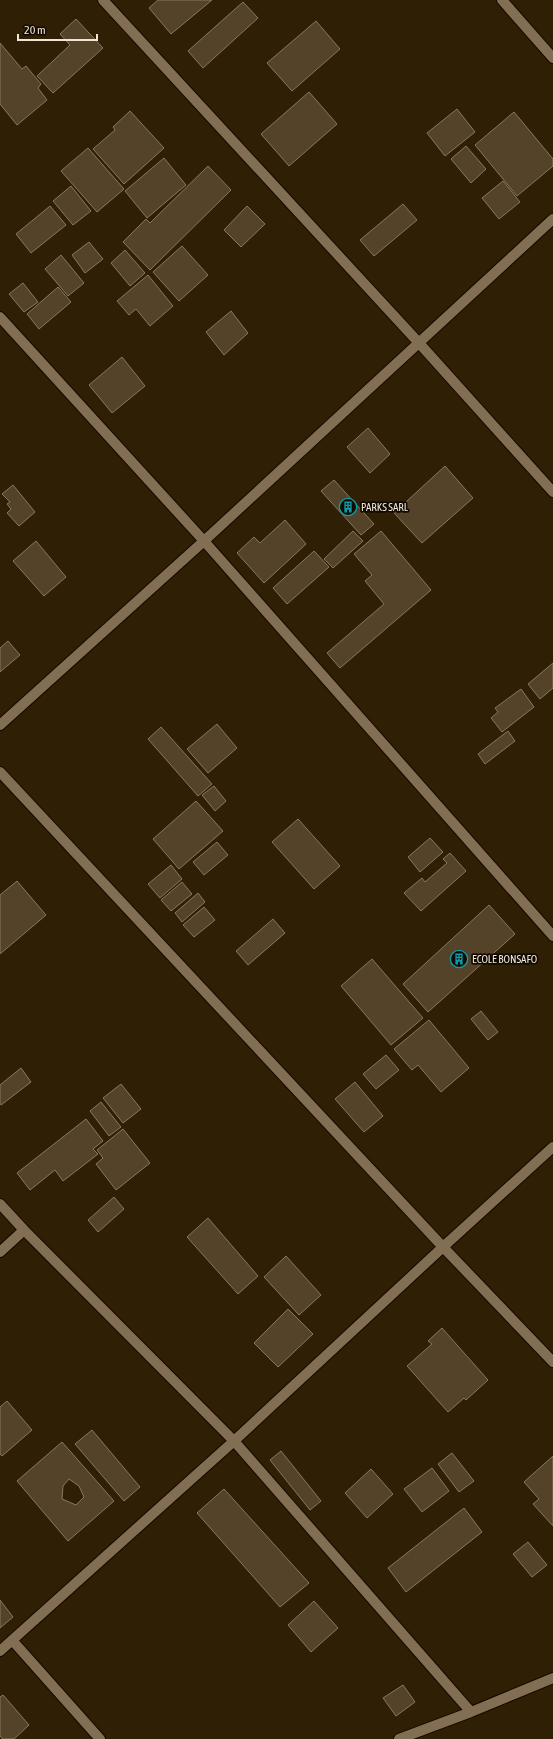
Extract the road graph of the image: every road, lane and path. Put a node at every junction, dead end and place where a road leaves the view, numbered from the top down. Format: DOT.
graph roads {
  1 [pos="103,0"];
  2 [pos="502,0"];
  3 [pos="553,58"];
  4 [pos="553,219"];
  5 [pos="0,317"];
  6 [pos="419,343"];
  7 [pos="553,492"];
  8 [pos="204,541"];
  9 [pos="0,725"];
  10 [pos="0,772"];
  11 [pos="553,936"];
  12 [pos="553,1147"];
  13 [pos="0,1204"];
  14 [pos="24,1230"];
  15 [pos="443,1247"];
  16 [pos="0,1252"];
  17 [pos="553,1362"];
  18 [pos="234,1441"];
  19 [pos="12,1640"];
  20 [pos="0,1651"];
  21 [pos="553,1678"];
  22 [pos="471,1712"];
  23 [pos="100,1739"];
  24 [pos="399,1739"];
  1 -- 6 [label="street"];
  2 -- 3 [label="street"];
  4 -- 6 [label="street"];
  5 -- 8 [label="street"];
  6 -- 7 [label="street"];
  6 -- 8 [label="street"];
  8 -- 9 [label="street"];
  8 -- 11 [label="street"];
  10 -- 15 [label="street"];
  12 -- 15 [label="street"];
  13 -- 14 [label="street"];
  14 -- 16 [label="street"];
  14 -- 18 [label="street"];
  15 -- 17 [label="street"];
  15 -- 18 [label="street"];
  18 -- 19 [label="street"];
  18 -- 22 [label="street"];
  19 -- 20 [label="street"];
  19 -- 23 [label="street"];
  21 -- 22 [label="street"];
  22 -- 24 [label="street"];
}
